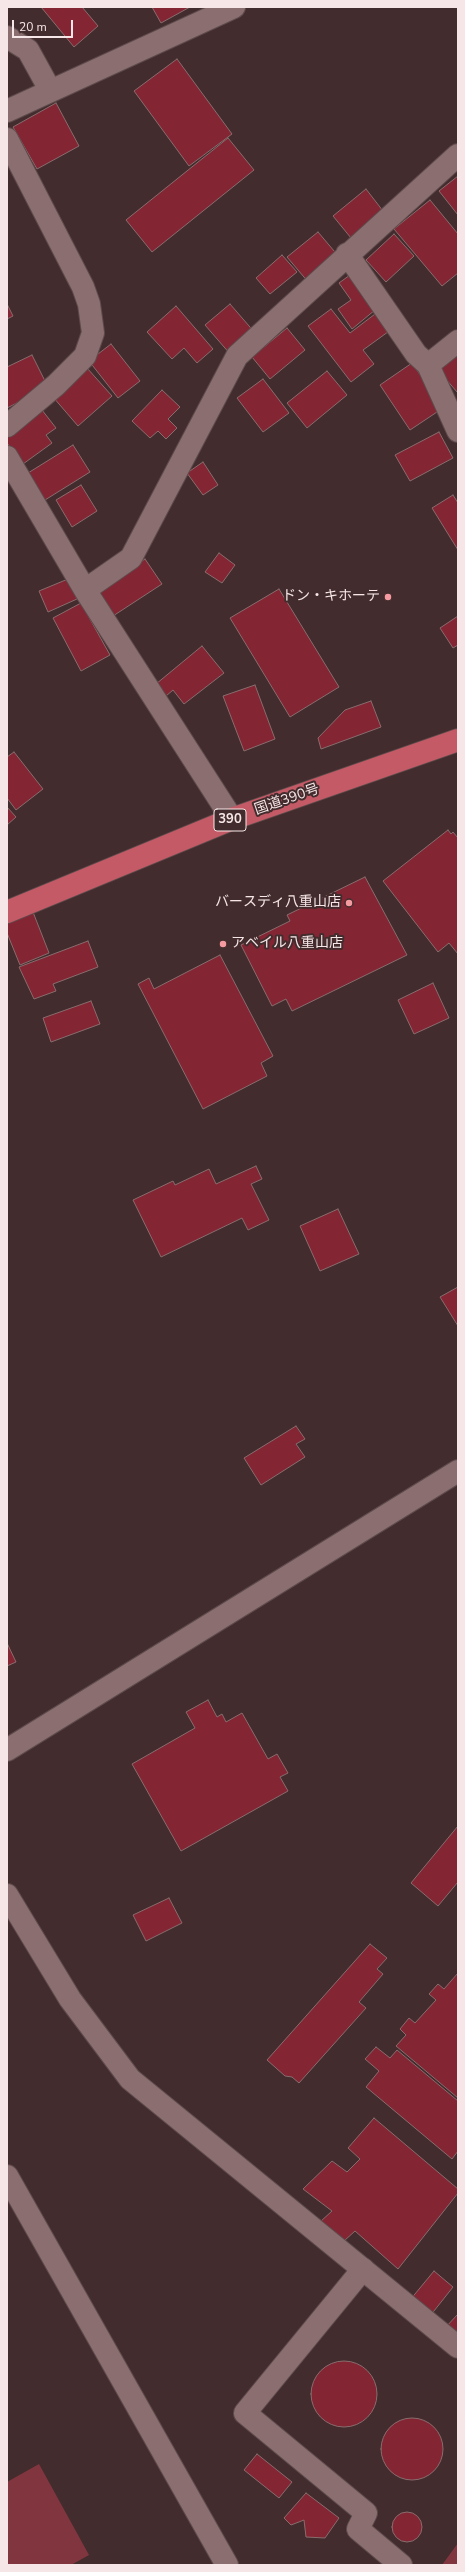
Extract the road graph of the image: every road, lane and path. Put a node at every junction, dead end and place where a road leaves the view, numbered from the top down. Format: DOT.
graph roads {
  1 [pos="234,7"];
  2 [pos="7,37"];
  3 [pos="50,90"];
  4 [pos="7,111"];
  5 [pos="7,139"];
  6 [pos="458,155"];
  7 [pos="347,254"];
  8 [pos="458,341"];
  9 [pos="428,365"];
  10 [pos="7,426"];
  11 [pos="458,431"];
  12 [pos="7,457"];
  13 [pos="86,590"];
  14 [pos="458,740"];
  15 [pos="232,819"];
  16 [pos="7,912"];
  17 [pos="458,1471"];
  18 [pos="7,1750"];
  19 [pos="7,1895"];
  20 [pos="7,2176"];
  21 [pos="363,2269"];
  22 [pos="458,2347"];
  23 [pos="227,2565"];
  24 [pos="401,2565"];
  1 -- 3 [label="street"];
  2 -- 3 [label="street"];
  3 -- 4 [label="street"];
  5 -- 10 [label="street"];
  6 -- 7 [label="street"];
  7 -- 9 [label="street"];
  7 -- 13 [label="street"];
  8 -- 9 [label="street"];
  9 -- 11 [label="street"];
  12 -- 13 [label="street"];
  13 -- 15 [label="street"];
  14 -- 15 [label="highway, 国道390号 / 390"];
  15 -- 16 [label="highway, 国道390号 / 390"];
  17 -- 18 [label="street"];
  19 -- 21 [label="street"];
  20 -- 23 [label="street"];
  21 -- 22 [label="street"];
  21 -- 24 [label="street"];
}
